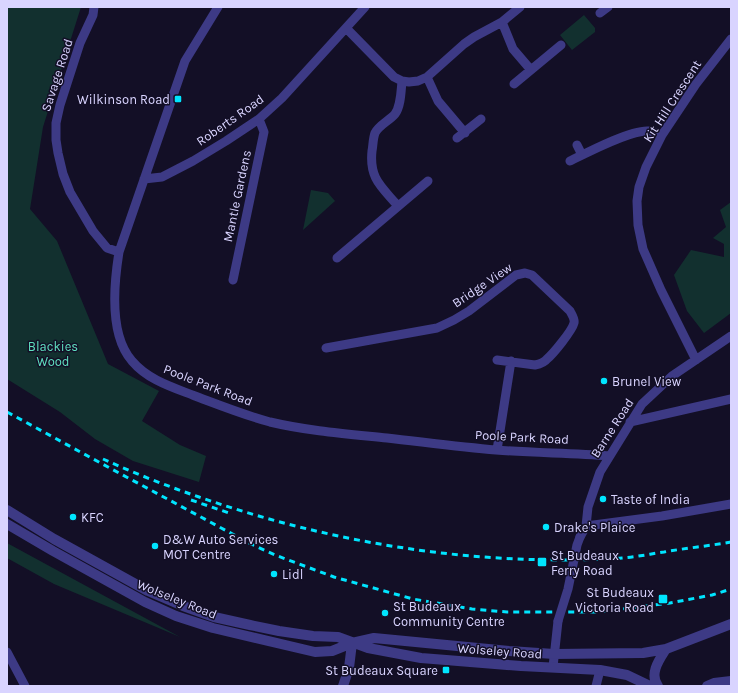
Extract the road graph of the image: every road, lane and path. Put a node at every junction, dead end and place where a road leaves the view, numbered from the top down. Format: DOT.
graph roads {
  1 [pos="94,7"];
  2 [pos="208,7"];
  3 [pos="218,7"];
  4 [pos="365,7"];
  5 [pos="520,7"];
  6 [pos="608,7"];
  7 [pos="600,13"];
  8 [pos="502,22"];
  9 [pos="206,25"];
  10 [pos="346,28"];
  11 [pos="731,39"];
  12 [pos="561,45"];
  13 [pos="531,70"];
  14 [pos="427,77"];
  15 [pos="402,82"];
  16 [pos="514,84"];
  17 [pos="481,119"];
  18 [pos="259,120"];
  19 [pos="662,135"];
  20 [pos="577,145"];
  21 [pos="582,155"];
  22 [pos="570,161"];
  23 [pos="144,179"];
  24 [pos="428,182"];
  25 [pos="398,206"];
  26 [pos="119,252"];
  27 [pos="337,258"];
  28 [pos="233,280"];
  29 [pos="731,336"];
  30 [pos="326,348"];
  31 [pos="497,360"];
  32 [pos="696,360"];
  33 [pos="511,361"];
  34 [pos="731,399"];
  35 [pos="630,422"];
  36 [pos="497,450"];
  37 [pos="608,456"];
  38 [pos="731,504"];
  39 [pos="7,510"];
  40 [pos="7,524"];
  41 [pos="586,526"];
  42 [pos="731,624"];
  43 [pos="352,643"];
  44 [pos="666,649"];
  45 [pos="7,652"];
  46 [pos="554,654"];
  47 [pos="553,667"];
  48 [pos="600,670"];
  49 [pos="731,682"];
  50 [pos="25,686"];
  51 [pos="343,686"];
  52 [pos="596,686"];
  53 [pos="650,686"];
  54 [pos="658,686"];
  55 [pos="707,686"];
  56 [pos="727,686"];
  1 -- 26 [label="street, Savage Road"];
  2 -- 9 [label="street"];
  3 -- 9 [label="street, Poole Park Road"];
  4 -- 10 [label="street, Roberts Road"];
  5 -- 8 [label="street"];
  6 -- 7 [label="street"];
  8 -- 13 [label="street"];
  8 -- 14 [label="street"];
  9 -- 23 [label="street, Poole Park Road"];
  10 -- 15 [label="street"];
  10 -- 18 [label="street, Roberts Road"];
  11 -- 19 [label="street, Kit Hill Crescent"];
  12 -- 13 [label="street"];
  13 -- 16 [label="street"];
  14 -- 15 [label="street"];
  14 -- 17 [label="street"];
  15 -- 25 [label="street"];
  18 -- 23 [label="street, Roberts Road"];
  18 -- 28 [label="street, Mantle Gardens"];
  19 -- 21 [label="street"];
  19 -- 32 [label="street, Kit Hill Crescent"];
  20 -- 21 [label="street"];
  21 -- 22 [label="street"];
  23 -- 26 [label="street, Poole Park Road"];
  24 -- 25 [label="street"];
  25 -- 27 [label="street"];
  26 -- 36 [label="street, Poole Park Road"];
  29 -- 32 [label="street, Barne Road"];
  30 -- 33 [label="street, Bridge View"];
  31 -- 33 [label="street, Bridge View"];
  32 -- 35 [label="street, Barne Road"];
  33 -- 36 [label="street"];
  34 -- 35 [label="street"];
  35 -- 37 [label="street, Barne Road"];
  36 -- 37 [label="street, Poole Park Road"];
  37 -- 41 [label="street, Barne Road"];
  38 -- 41 [label="street"];
  39 -- 43 [label="street, Wolseley Road"];
  40 -- 43 [label="street, Wolseley Road"];
  41 -- 46 [label="street, Wolseley Road, bridge"];
  42 -- 44 [label="street, Wolseley Road"];
  43 -- 46 [label="street, Wolseley Road"];
  43 -- 47 [label="street, Wolseley Road"];
  43 -- 51 [label="street"];
  44 -- 46 [label="street, Wolseley Road"];
  44 -- 54 [label="street"];
  45 -- 50 [label="street"];
  46 -- 47 [label="street, Wolseley Road"];
  47 -- 48 [label="street, Wolseley Road"];
  48 -- 52 [label="street"];
  48 -- 53 [label="street, Wolseley Road"];
  49 -- 55 [label="street"];
  49 -- 56 [label="street"];
}
